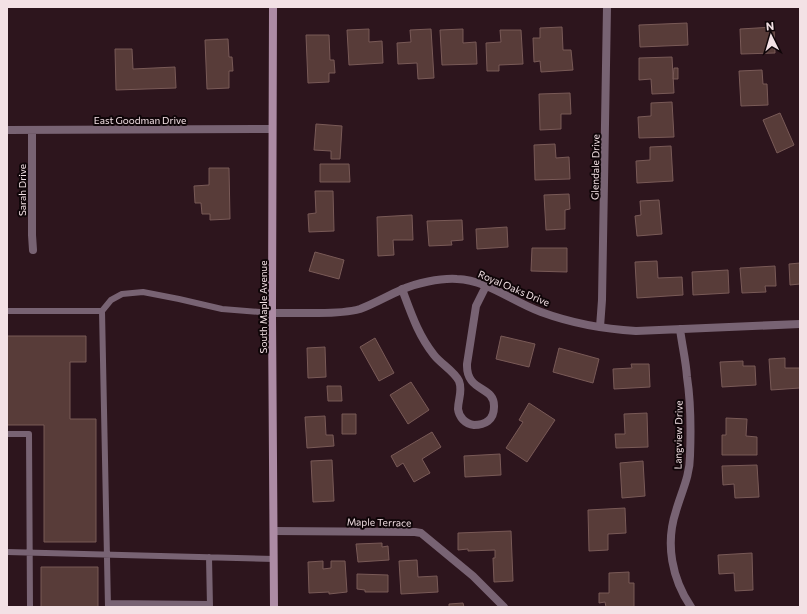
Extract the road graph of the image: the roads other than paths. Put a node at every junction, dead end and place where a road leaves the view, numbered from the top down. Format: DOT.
graph roads {
  1 [pos="273,7"];
  2 [pos="607,7"];
  3 [pos="272,129"];
  4 [pos="7,130"];
  5 [pos="32,130"];
  6 [pos="33,250"];
  7 [pos="486,286"];
  8 [pos="402,289"];
  9 [pos="7,310"];
  10 [pos="102,311"];
  11 [pos="272,314"];
  12 [pos="800,324"];
  13 [pos="600,327"];
  14 [pos="680,329"];
  15 [pos="468,377"];
  16 [pos="459,381"];
  17 [pos="7,434"];
  18 [pos="274,531"];
  19 [pos="7,552"];
  20 [pos="30,552"];
  21 [pos="107,554"];
  22 [pos="209,557"];
  23 [pos="274,559"];
  24 [pos="108,605"];
  25 [pos="210,606"];
  26 [pos="30,607"];
  27 [pos="274,607"];
  28 [pos="504,607"];
  29 [pos="691,607"];
  1 -- 3 [label="main road, South Maple Avenue"];
  2 -- 13 [label="street, Glendale Drive"];
  3 -- 5 [label="street, East Goodman Drive"];
  3 -- 11 [label="main road, South Maple Avenue"];
  4 -- 5 [label="street, East Goodman Drive"];
  5 -- 6 [label="street, Sarah Drive"];
  7 -- 8 [label="street, Royal Oaks Drive"];
  7 -- 13 [label="street, Royal Oaks Drive"];
  7 -- 15 [label="street"];
  8 -- 11 [label="street, Royal Oaks Drive"];
  8 -- 16 [label="street"];
  9 -- 10 [label="lane"];
  10 -- 11 [label="lane"];
  10 -- 21 [label="lane"];
  11 -- 18 [label="main road, South Maple Avenue"];
  12 -- 14 [label="street, Royal Oaks Drive"];
  13 -- 14 [label="street, Royal Oaks Drive"];
  14 -- 29 [label="street, Langview Drive"];
  15 -- 16 [label="lane"];
  15 -- 16 [label="street"];
  17 -- 20 [label="lane"];
  18 -- 23 [label="main road, South Maple Avenue"];
  18 -- 28 [label="street, Maple Terrace"];
  19 -- 20 [label="lane"];
  20 -- 21 [label="lane"];
  20 -- 26 [label="lane"];
  21 -- 22 [label="lane"];
  21 -- 24 [label="lane"];
  22 -- 23 [label="lane"];
  22 -- 25 [label="lane"];
  23 -- 27 [label="main road, South Maple Avenue"];
  24 -- 25 [label="lane"];
}
